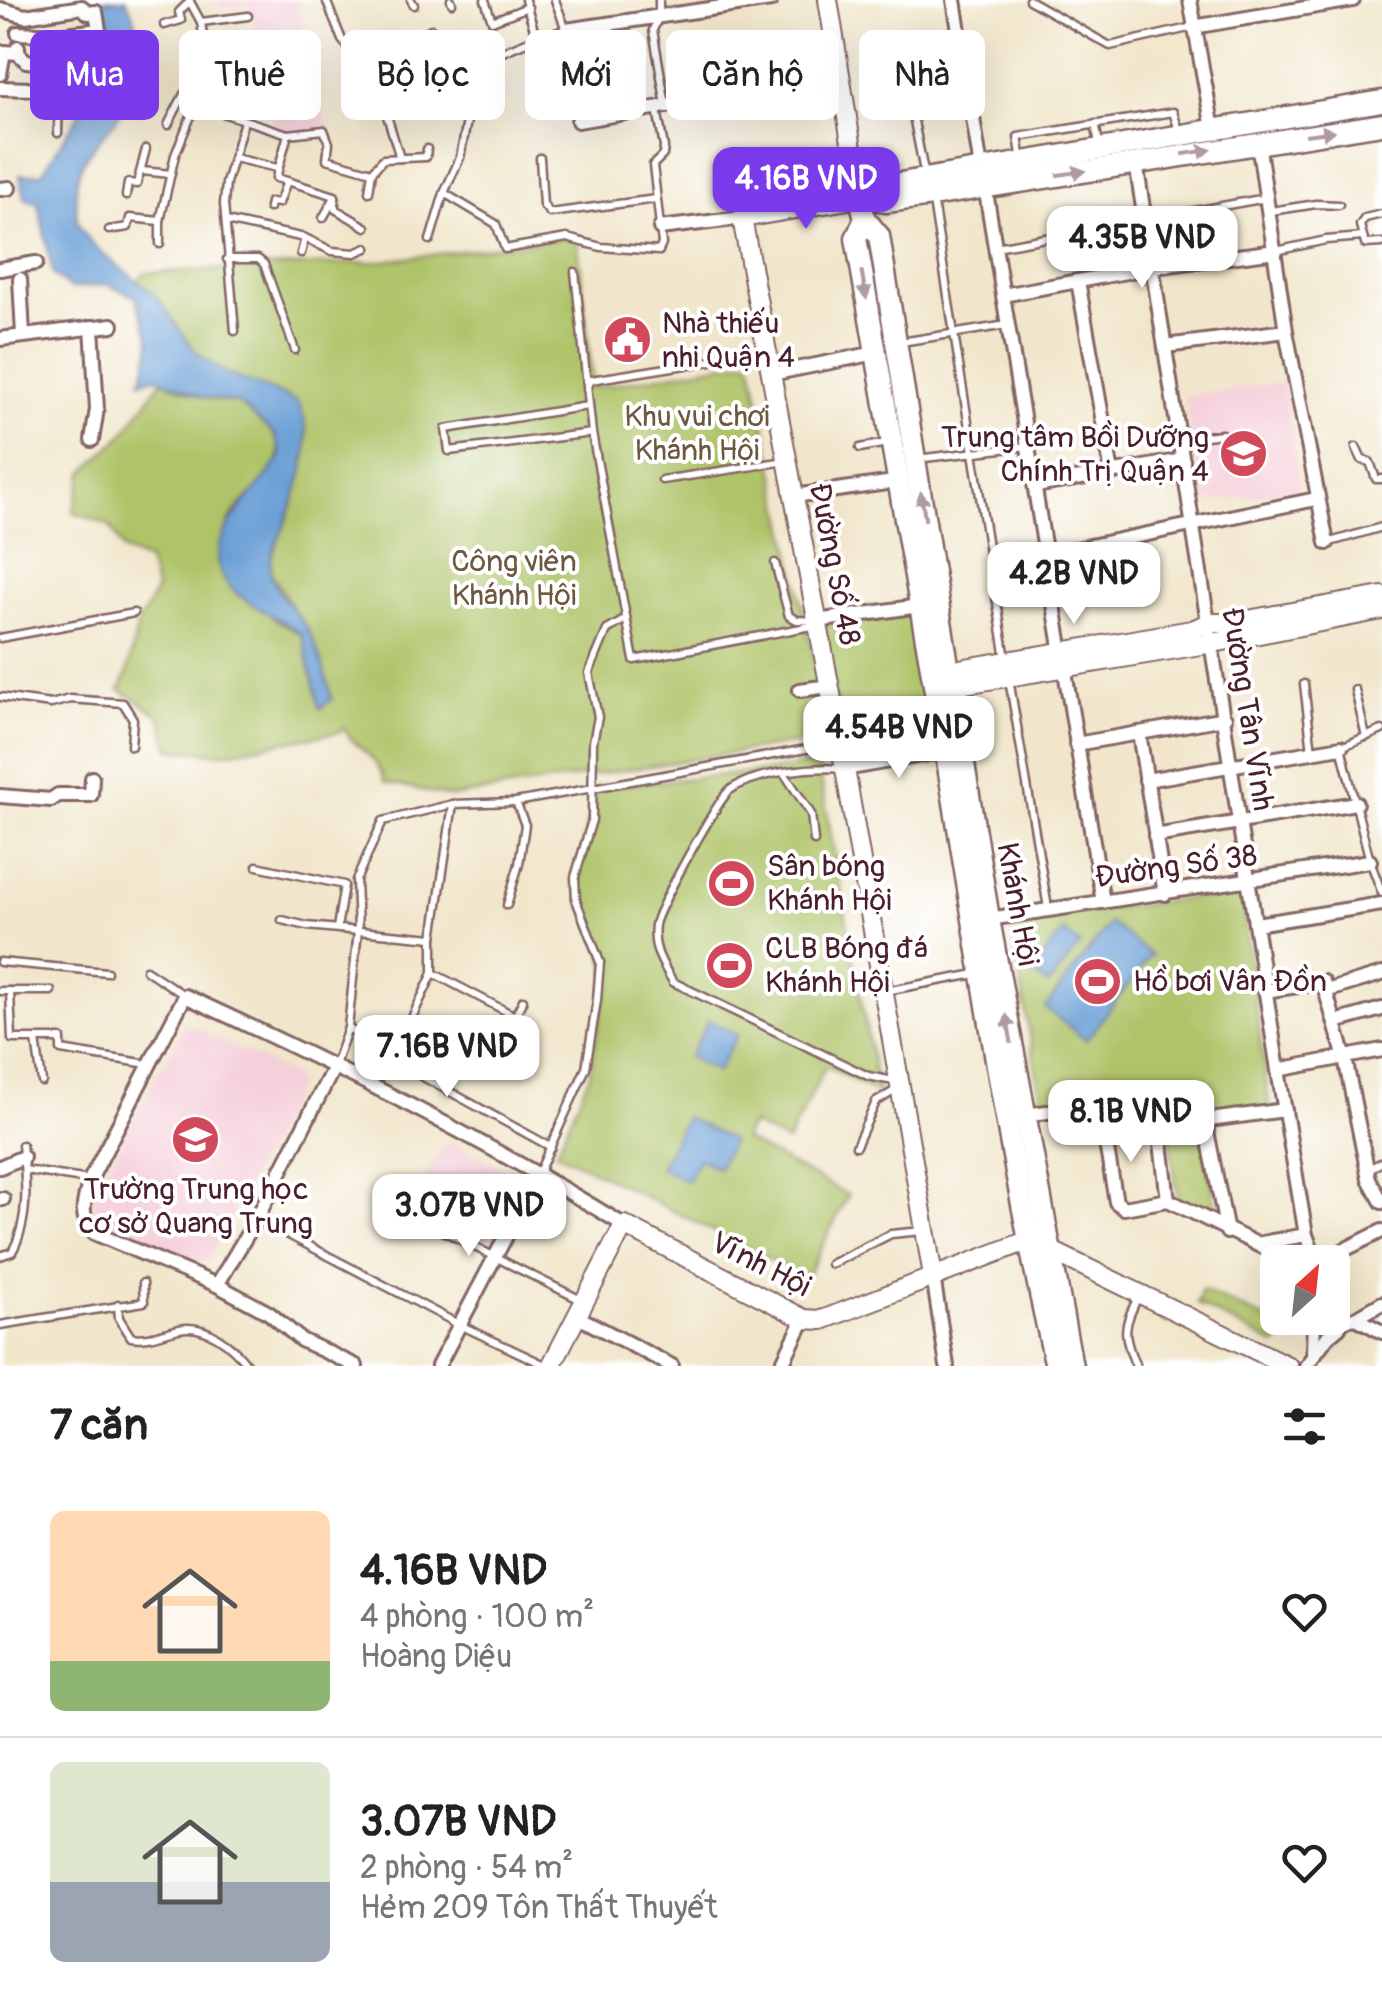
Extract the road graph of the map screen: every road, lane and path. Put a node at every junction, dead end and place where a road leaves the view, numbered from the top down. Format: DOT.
graph roads {
  1 [pos="190,0"];
  2 [pos="326,0"];
  3 [pos="484,0"];
  4 [pos="554,0"];
  5 [pos="659,0"];
  6 [pos="771,0"];
  7 [pos="828,0"];
  8 [pos="954,0"];
  9 [pos="1029,0"];
  10 [pos="1190,0"];
  11 [pos="1354,0"];
  12 [pos="527,4"];
  13 [pos="1,13"];
  14 [pos="19,15"];
  15 [pos="248,16"];
  16 [pos="659,16"];
  17 [pos="201,22"];
  18 [pos="164,25"];
  19 [pos="1193,27"];
  20 [pos="202,30"];
  21 [pos="535,30"];
  22 [pos="566,30"];
  23 [pos="18,33"];
  24 [pos="341,34"];
  25 [pos="18,53"];
  26 [pos="30,61"];
  27 [pos="0,74"];
  28 [pos="842,84"];
  29 [pos="0,88"];
  30 [pos="30,90"];
  31 [pos="1382,101"];
  32 [pos="179,104"];
  33 [pos="662,107"];
  34 [pos="58,120"];
  35 [pos="190,120"];
  36 [pos="388,120"];
  37 [pos="466,120"];
  38 [pos="915,120"];
  39 [pos="244,121"];
  40 [pos="578,121"];
  41 [pos="1095,124"];
  42 [pos="1382,124"];
  43 [pos="168,126"];
  44 [pos="1213,129"];
  45 [pos="58,133"];
  46 [pos="288,134"];
  47 [pos="1180,134"];
  48 [pos="1258,142"];
  49 [pos="1101,148"];
  50 [pos="146,149"];
  51 [pos="427,150"];
  52 [pos="234,158"];
  53 [pos="400,158"];
  54 [pos="540,158"];
  55 [pos="1022,161"];
  56 [pos="1136,162"];
  57 [pos="277,168"];
  58 [pos="142,171"];
  59 [pos="372,172"];
  60 [pos="171,174"];
  61 [pos="983,177"];
  62 [pos="287,181"];
  63 [pos="929,187"];
  64 [pos="369,192"];
  65 [pos="444,193"];
  66 [pos="126,196"];
  67 [pos="335,196"];
  68 [pos="866,197"];
  69 [pos="656,198"];
  70 [pos="1268,204"];
  71 [pos="1339,205"];
  72 [pos="269,208"];
  73 [pos="1382,214"];
  74 [pos="323,218"];
  75 [pos="742,218"];
  76 [pos="865,219"];
  77 [pos="160,220"];
  78 [pos="1145,220"];
  79 [pos="226,221"];
  80 [pos="366,227"];
  81 [pos="660,228"];
  82 [pos="109,230"];
  83 [pos="1362,236"];
  84 [pos="305,238"];
  85 [pos="430,240"];
  86 [pos="1382,243"];
  87 [pos="160,244"];
  88 [pos="996,247"];
  89 [pos="367,248"];
  90 [pos="1276,251"];
  91 [pos="301,253"];
  92 [pos="227,259"];
  93 [pos="36,263"];
  94 [pos="1153,267"];
  95 [pos="0,269"];
  96 [pos="575,272"];
  97 [pos="20,278"];
  98 [pos="1078,281"];
  99 [pos="1003,295"];
  100 [pos="112,325"];
  101 [pos="1008,325"];
  102 [pos="92,327"];
  103 [pos="235,331"];
  104 [pos="1286,331"];
  105 [pos="954,334"];
  106 [pos="23,335"];
  107 [pos="0,339"];
  108 [pos="896,342"];
  109 [pos="1165,346"];
  110 [pos="295,350"];
  111 [pos="767,352"];
  112 [pos="876,353"];
  113 [pos="771,374"];
  114 [pos="586,390"];
  115 [pos="588,406"];
  116 [pos="592,433"];
  117 [pos="1222,434"];
  118 [pos="1180,438"];
  119 [pos="92,440"];
  120 [pos="893,442"];
  121 [pos="1029,446"];
  122 [pos="1356,446"];
  123 [pos="860,448"];
  124 [pos="973,452"];
  125 [pos="915,459"];
  126 [pos="787,460"];
  127 [pos="1183,460"];
  128 [pos="1112,473"];
  129 [pos="1382,479"];
  130 [pos="662,480"];
  131 [pos="901,481"];
  132 [pos="1036,486"];
  133 [pos="794,496"];
  134 [pos="1316,499"];
  135 [pos="1193,524"];
  136 [pos="1382,528"];
  137 [pos="1327,543"];
  138 [pos="1047,555"];
  139 [pos="774,563"];
  140 [pos="1382,596"];
  141 [pos="919,606"];
  142 [pos="1382,610"];
  143 [pos="134,613"];
  144 [pos="626,619"];
  145 [pos="818,623"];
  146 [pos="1209,624"];
  147 [pos="0,638"];
  148 [pos="1213,643"];
  149 [pos="1062,660"];
  150 [pos="1007,671"];
  151 [pos="941,680"];
  152 [pos="1304,684"];
  153 [pos="830,686"];
  154 [pos="800,690"];
  155 [pos="1355,690"];
  156 [pos="0,697"];
  157 [pos="1225,718"];
  158 [pos="1382,730"];
  159 [pos="1139,733"];
  160 [pos="1366,736"];
  161 [pos="840,742"];
  162 [pos="1076,744"];
  163 [pos="132,746"];
  164 [pos="1342,747"];
  165 [pos="945,751"];
  166 [pos="1312,752"];
  167 [pos="1232,766"];
  168 [pos="845,769"];
  169 [pos="784,773"];
  170 [pos="92,778"];
  171 [pos="1146,780"];
  172 [pos="593,787"];
  173 [pos="0,796"];
  174 [pos="516,802"];
  175 [pos="1356,803"];
  176 [pos="454,804"];
  177 [pos="1241,822"];
  178 [pos="1156,836"];
  179 [pos="814,841"];
  180 [pos="1370,861"];
  181 [pos="257,866"];
  182 [pos="1251,881"];
  183 [pos="1164,894"];
  184 [pos="1382,894"];
  185 [pos="1103,902"];
  186 [pos="1382,904"];
  187 [pos="507,905"];
  188 [pos="1048,910"];
  189 [pos="989,919"];
  190 [pos="282,920"];
  191 [pos="1256,924"];
  192 [pos="337,928"];
  193 [pos="358,930"];
  194 [pos="433,938"];
  195 [pos="0,962"];
  196 [pos="146,970"];
  197 [pos="108,972"];
  198 [pos="434,973"];
  199 [pos="980,973"];
  200 [pos="1382,974"];
  201 [pos="1324,986"];
  202 [pos="0,991"];
  203 [pos="10,991"];
  204 [pos="1266,991"];
  205 [pos="51,992"];
  206 [pos="884,992"];
  207 [pos="185,996"];
  208 [pos="523,1000"];
  209 [pos="1382,1009"];
  210 [pos="1335,1022"];
  211 [pos="348,1028"];
  212 [pos="36,1040"];
  213 [pos="1382,1050"];
  214 [pos="1345,1058"];
  215 [pos="392,1060"];
  216 [pos="149,1064"];
  217 [pos="336,1065"];
  218 [pos="1278,1070"];
  219 [pos="42,1082"];
  220 [pos="900,1085"];
  221 [pos="1286,1110"];
  222 [pos="1026,1115"];
  223 [pos="1205,1121"];
  224 [pos="1159,1127"];
  225 [pos="1104,1134"];
  226 [pos="856,1146"];
  227 [pos="551,1147"];
  228 [pos="23,1157"];
  229 [pos="1382,1162"];
  230 [pos="0,1167"];
  231 [pos="1367,1170"];
  232 [pos="539,1173"];
  233 [pos="90,1180"];
  234 [pos="1168,1200"];
  235 [pos="1382,1202"];
  236 [pos="257,1218"];
  237 [pos="419,1219"];
  238 [pos="624,1225"];
  239 [pos="925,1231"];
  240 [pos="1382,1231"];
  241 [pos="1227,1232"];
  242 [pos="1306,1235"];
  243 [pos="1027,1240"];
  244 [pos="1254,1244"];
  245 [pos="1310,1245"];
  246 [pos="1350,1246"];
  247 [pos="1260,1247"];
  248 [pos="1050,1250"];
  249 [pos="494,1255"];
  250 [pos="0,1256"];
  251 [pos="831,1264"];
  252 [pos="933,1276"];
  253 [pos="143,1283"];
  254 [pos="218,1285"];
  255 [pos="1140,1294"];
  256 [pos="1382,1303"];
  257 [pos="118,1304"];
  258 [pos="580,1308"];
  259 [pos="1350,1317"];
  260 [pos="1356,1318"];
  261 [pos="804,1320"];
  262 [pos="460,1324"];
  263 [pos="0,1325"];
  264 [pos="1382,1332"];
  265 [pos="1317,1335"];
  266 [pos="1310,1360"];
  267 [pos="248,1366"];
  268 [pos="356,1366"];
  269 [pos="438,1366"];
  270 [pos="549,1366"];
  271 [pos="672,1366"];
  272 [pos="781,1366"];
  273 [pos="947,1366"];
  274 [pos="1056,1366"];
  275 [pos="1072,1366"];
  276 [pos="1136,1366"];
  277 [pos="1288,1366"];
  1 -- 17 [label="lane"];
  1 -- 18 [label="lane"];
  2 -- 24 [label="lane"];
  3 -- 12 [label="lane"];
  4 -- 22 [label="lane"];
  5 -- 16 [label="lane"];
  6 -- 16 [label="street"];
  7 -- 28 [label="street, Khánh Hội"];
  8 -- 61 [label="street"];
  9 -- 19 [label="lane"];
  10 -- 19 [label="street"];
  11 -- 19 [label="street"];
  12 -- 21 [label="lane"];
  13 -- 14 [label="street"];
  14 -- 23 [label="street"];
  14 -- 23 [label="street"];
  15 -- 17 [label="lane"];
  16 -- 22 [label="street"];
  16 -- 33 [label="lane"];
  17 -- 20 [label="lane"];
  19 -- 44 [label="street"];
  23 -- 25 [label="street"];
  25 -- 26 [label="street"];
  25 -- 27 [label="street"];
  28 -- 33 [label="street"];
  28 -- 68 [label="street, Khánh Hội"];
  29 -- 30 [label="street"];
  31 -- 44 [label="main road"];
  32 -- 43 [label="lane"];
  33 -- 40 [label="street"];
  33 -- 69 [label="lane"];
  34 -- 45 [label="lane"];
  35 -- 60 [label="lane"];
  36 -- 53 [label="lane"];
  37 -- 65 [label="lane"];
  38 -- 63 [label="lane"];
  39 -- 46 [label="lane"];
  39 -- 52 [label="lane"];
  41 -- 47 [label="lane"];
  41 -- 49 [label="lane"];
  41 -- 55 [label="lane"];
  48 -- 42 [label="main road, one-way"];
  44 -- 47 [label="main road"];
  46 -- 57 [label="lane"];
  46 -- 59 [label="lane"];
  47 -- 49 [label="main road"];
  56 -- 48 [label="main road, one-way"];
  48 -- 70 [label="street"];
  49 -- 55 [label="main road"];
  50 -- 58 [label="lane"];
  51 -- 53 [label="lane"];
  52 -- 57 [label="lane"];
  52 -- 79 [label="lane"];
  53 -- 59 [label="lane"];
  54 -- 69 [label="lane"];
  55 -- 61 [label="main road"];
  61 -- 56 [label="main road, one-way"];
  56 -- 78 [label="street, Đường Tân Vĩnh"];
  57 -- 62 [label="lane"];
  58 -- 60 [label="lane"];
  58 -- 66 [label="lane"];
  59 -- 64 [label="lane"];
  60 -- 77 [label="lane"];
  61 -- 63 [label="main road"];
  61 -- 88 [label="street"];
  62 -- 67 [label="lane"];
  62 -- 72 [label="lane"];
  63 -- 68 [label="main road"];
  63 -- 105 [label="lane"];
  65 -- 81 [label="lane"];
  65 -- 85 [label="lane"];
  67 -- 74 [label="lane"];
  67 -- 80 [label="lane"];
  68 -- 75 [label="street"];
  68 -- 76 [label="main road, Khánh Hội"];
  69 -- 81 [label="lane"];
  70 -- 71 [label="lane"];
  70 -- 78 [label="lane"];
  70 -- 90 [label="street"];
  73 -- 83 [label="lane"];
  75 -- 81 [label="street"];
  75 -- 111 [label="street, Đường Số 48"];
  76 -- 108 [label="main road, Khánh Hội"];
  76 -- 112 [label="main road, Khánh Hội, one-way"];
  77 -- 82 [label="lane"];
  77 -- 87 [label="lane"];
  78 -- 88 [label="lane"];
  78 -- 94 [label="street, Đường Tân Vĩnh"];
  79 -- 84 [label="lane"];
  79 -- 92 [label="lane"];
  83 -- 86 [label="lane"];
  83 -- 90 [label="lane"];
  84 -- 89 [label="lane"];
  84 -- 91 [label="lane"];
  88 -- 99 [label="street"];
  90 -- 94 [label="street"];
  90 -- 104 [label="street"];
  92 -- 103 [label="lane"];
  92 -- 110 [label="lane"];
  93 -- 95 [label="street"];
  94 -- 98 [label="street"];
  94 -- 109 [label="street, Đường Tân Vĩnh"];
  96 -- 114 [label="lane"];
  97 -- 106 [label="street"];
  98 -- 99 [label="street"];
  98 -- 128 [label="street"];
  99 -- 101 [label="street"];
  100 -- 102 [label="street"];
  101 -- 105 [label="lane"];
  101 -- 121 [label="street"];
  102 -- 106 [label="street"];
  102 -- 119 [label="street"];
  104 -- 109 [label="street"];
  104 -- 134 [label="street"];
  105 -- 108 [label="lane"];
  105 -- 124 [label="lane"];
  106 -- 107 [label="street"];
  108 -- 125 [label="main road, Khánh Hội"];
  109 -- 118 [label="street, Đường Tân Vĩnh"];
  111 -- 113 [label="street, Đường Số 48"];
  111 -- 114 [label="lane"];
  112 -- 113 [label="street"];
  112 -- 120 [label="main road, Khánh Hội"];
  113 -- 126 [label="street, Đường Số 48"];
  114 -- 115 [label="lane"];
  115 -- 116 [label="lane"];
  115 -- 116 [label="lane"];
  116 -- 144 [label="lane"];
  117 -- 118 [label="lane"];
  118 -- 127 [label="street, Đường Tân Vĩnh"];
  120 -- 123 [label="lane"];
  120 -- 131 [label="main road, Khánh Hội"];
  121 -- 124 [label="lane"];
  121 -- 132 [label="street"];
  122 -- 129 [label="lane"];
  124 -- 125 [label="lane"];
  124 -- 150 [label="lane"];
  151 -- 125 [label="main road, Khánh Hội, one-way"];
  126 -- 130 [label="lane"];
  126 -- 133 [label="street, Đường Số 48"];
  127 -- 128 [label="street"];
  127 -- 135 [label="street, Đường Tân Vĩnh"];
  128 -- 132 [label="street"];
  131 -- 133 [label="street"];
  131 -- 141 [label="main road, Khánh Hội"];
  132 -- 138 [label="street"];
  133 -- 145 [label="street, Đường Số 48"];
  134 -- 135 [label="street"];
  134 -- 137 [label="street"];
  135 -- 138 [label="street"];
  135 -- 146 [label="street, Đường Tân Vĩnh"];
  136 -- 137 [label="lane"];
  138 -- 149 [label="street"];
  139 -- 145 [label="lane"];
  140 -- 146 [label="street"];
  141 -- 145 [label="street"];
  141 -- 151 [label="main road, Khánh Hội"];
  142 -- 148 [label="street"];
  143 -- 147 [label="lane"];
  144 -- 145 [label="lane"];
  144 -- 172 [label="lane"];
  145 -- 153 [label="street, Đường Số 48"];
  146 -- 148 [label="street, Đường Tân Vĩnh"];
  146 -- 149 [label="street"];
  148 -- 149 [label="street"];
  148 -- 157 [label="street, Đường Tân Vĩnh"];
  149 -- 150 [label="street"];
  149 -- 162 [label="street"];
  150 -- 151 [label="street"];
  150 -- 188 [label="lane"];
  151 -- 165 [label="main road, Khánh Hội"];
  151 -- 189 [label="main road, Khánh Hội"];
  152 -- 166 [label="lane"];
  153 -- 154 [label="street"];
  153 -- 161 [label="street, Đường Số 48"];
  155 -- 160 [label="lane"];
  156 -- 163 [label="lane"];
  157 -- 159 [label="street"];
  157 -- 167 [label="street, Đường Tân Vĩnh"];
  158 -- 160 [label="lane"];
  159 -- 162 [label="street"];
  159 -- 171 [label="street"];
  160 -- 164 [label="lane"];
  161 -- 168 [label="street, Đường Số 48"];
  161 -- 172 [label="lane"];
  162 -- 185 [label="street"];
  164 -- 166 [label="street"];
  164 -- 175 [label="lane"];
  165 -- 168 [label="street"];
  165 -- 199 [label="main road, Khánh Hội"];
  166 -- 167 [label="street"];
  167 -- 171 [label="street"];
  167 -- 177 [label="street, Đường Tân Vĩnh"];
  168 -- 169 [label="lane"];
  168 -- 206 [label="street, Đường Số 48"];
  169 -- 179 [label="lane"];
  169 -- 220 [label="lane"];
  170 -- 173 [label="street"];
  171 -- 178 [label="street"];
  172 -- 174 [label="lane"];
  172 -- 227 [label="lane"];
  174 -- 176 [label="lane"];
  174 -- 187 [label="lane"];
  175 -- 177 [label="street"];
  175 -- 180 [label="lane"];
  176 -- 193 [label="lane"];
  176 -- 194 [label="lane"];
  177 -- 178 [label="street"];
  177 -- 182 [label="street, Đường Tân Vĩnh"];
  178 -- 183 [label="street"];
  180 -- 182 [label="street, Đường Số 38"];
  180 -- 184 [label="lane"];
  181 -- 192 [label="lane"];
  182 -- 183 [label="street, Đường Số 38"];
  182 -- 191 [label="street, Đường Tân Vĩnh"];
  183 -- 185 [label="street, Đường Số 38"];
  185 -- 188 [label="street, Đường Số 38"];
  186 -- 191 [label="street"];
  188 -- 189 [label="street, Đường Số 38"];
  222 -- 189 [label="main road, Khánh Hội, one-way"];
  190 -- 192 [label="lane"];
  191 -- 204 [label="street, Đường Tân Vĩnh"];
  192 -- 193 [label="lane"];
  193 -- 194 [label="lane"];
  193 -- 211 [label="lane"];
  194 -- 198 [label="lane"];
  195 -- 197 [label="lane"];
  196 -- 207 [label="lane"];
  198 -- 208 [label="lane"];
  198 -- 215 [label="lane"];
  199 -- 206 [label="lane"];
  199 -- 243 [label="main road, Khánh Hội"];
  200 -- 201 [label="street"];
  201 -- 204 [label="street"];
  201 -- 210 [label="street"];
  202 -- 203 [label="lane"];
  203 -- 205 [label="lane"];
  203 -- 212 [label="lane"];
  204 -- 218 [label="street, Đường Tân Vĩnh"];
  206 -- 220 [label="street, Đường Số 48"];
  207 -- 216 [label="street"];
  207 -- 217 [label="street, Vĩnh Hội"];
  209 -- 210 [label="street"];
  210 -- 214 [label="street"];
  211 -- 215 [label="lane"];
  211 -- 217 [label="lane"];
  212 -- 216 [label="lane"];
  212 -- 219 [label="lane"];
  213 -- 214 [label="street"];
  214 -- 218 [label="street"];
  214 -- 231 [label="street"];
  215 -- 227 [label="lane"];
  216 -- 233 [label="street"];
  217 -- 232 [label="street, Vĩnh Hội"];
  217 -- 236 [label="street"];
  218 -- 221 [label="street, Đường Tân Vĩnh"];
  220 -- 226 [label="lane"];
  220 -- 239 [label="street, Đường Số 48"];
  221 -- 223 [label="street"];
  221 -- 242 [label="street, Đường Tân Vĩnh"];
  222 -- 225 [label="street"];
  222 -- 248 [label="main road, Khánh Hội"];
  223 -- 224 [label="street"];
  223 -- 241 [label="street"];
  224 -- 225 [label="street"];
  224 -- 234 [label="street"];
  225 -- 234 [label="street"];
  227 -- 232 [label="lane"];
  228 -- 230 [label="street"];
  228 -- 233 [label="lane"];
  228 -- 250 [label="lane"];
  229 -- 231 [label="lane"];
  231 -- 235 [label="street"];
  232 -- 238 [label="street, Vĩnh Hội"];
  232 -- 249 [label="street"];
  233 -- 254 [label="street"];
  234 -- 241 [label="street"];
  236 -- 254 [label="street"];
  236 -- 262 [label="lane"];
  237 -- 249 [label="lane"];
  238 -- 258 [label="street"];
  238 -- 261 [label="street, Vĩnh Hội"];
  239 -- 251 [label="lane"];
  239 -- 252 [label="street, Đường Số 48"];
  240 -- 246 [label="street"];
  241 -- 244 [label="street"];
  242 -- 244 [label="street"];
  242 -- 245 [label="street, Đường Tân Vĩnh"];
  243 -- 252 [label="street, Vĩnh Hội"];
  243 -- 274 [label="main road, Khánh Hội"];
  244 -- 247 [label="street"];
  248 -- 255 [label="street"];
  248 -- 275 [label="main road, Khánh Hội"];
  249 -- 258 [label="lane"];
  249 -- 262 [label="street"];
  252 -- 261 [label="street, Vĩnh Hội"];
  252 -- 273 [label="street"];
  253 -- 257 [label="lane"];
  254 -- 268 [label="street"];
  255 -- 276 [label="lane"];
  255 -- 277 [label="street"];
  256 -- 260 [label="street"];
  257 -- 263 [label="lane"];
  257 -- 267 [label="lane"];
  258 -- 270 [label="street"];
  258 -- 271 [label="street"];
  259 -- 260 [label="street"];
  260 -- 264 [label="street"];
  261 -- 272 [label="street"];
  262 -- 269 [label="street"];
  262 -- 270 [label="lane"];
  265 -- 266 [label="street"];
}
